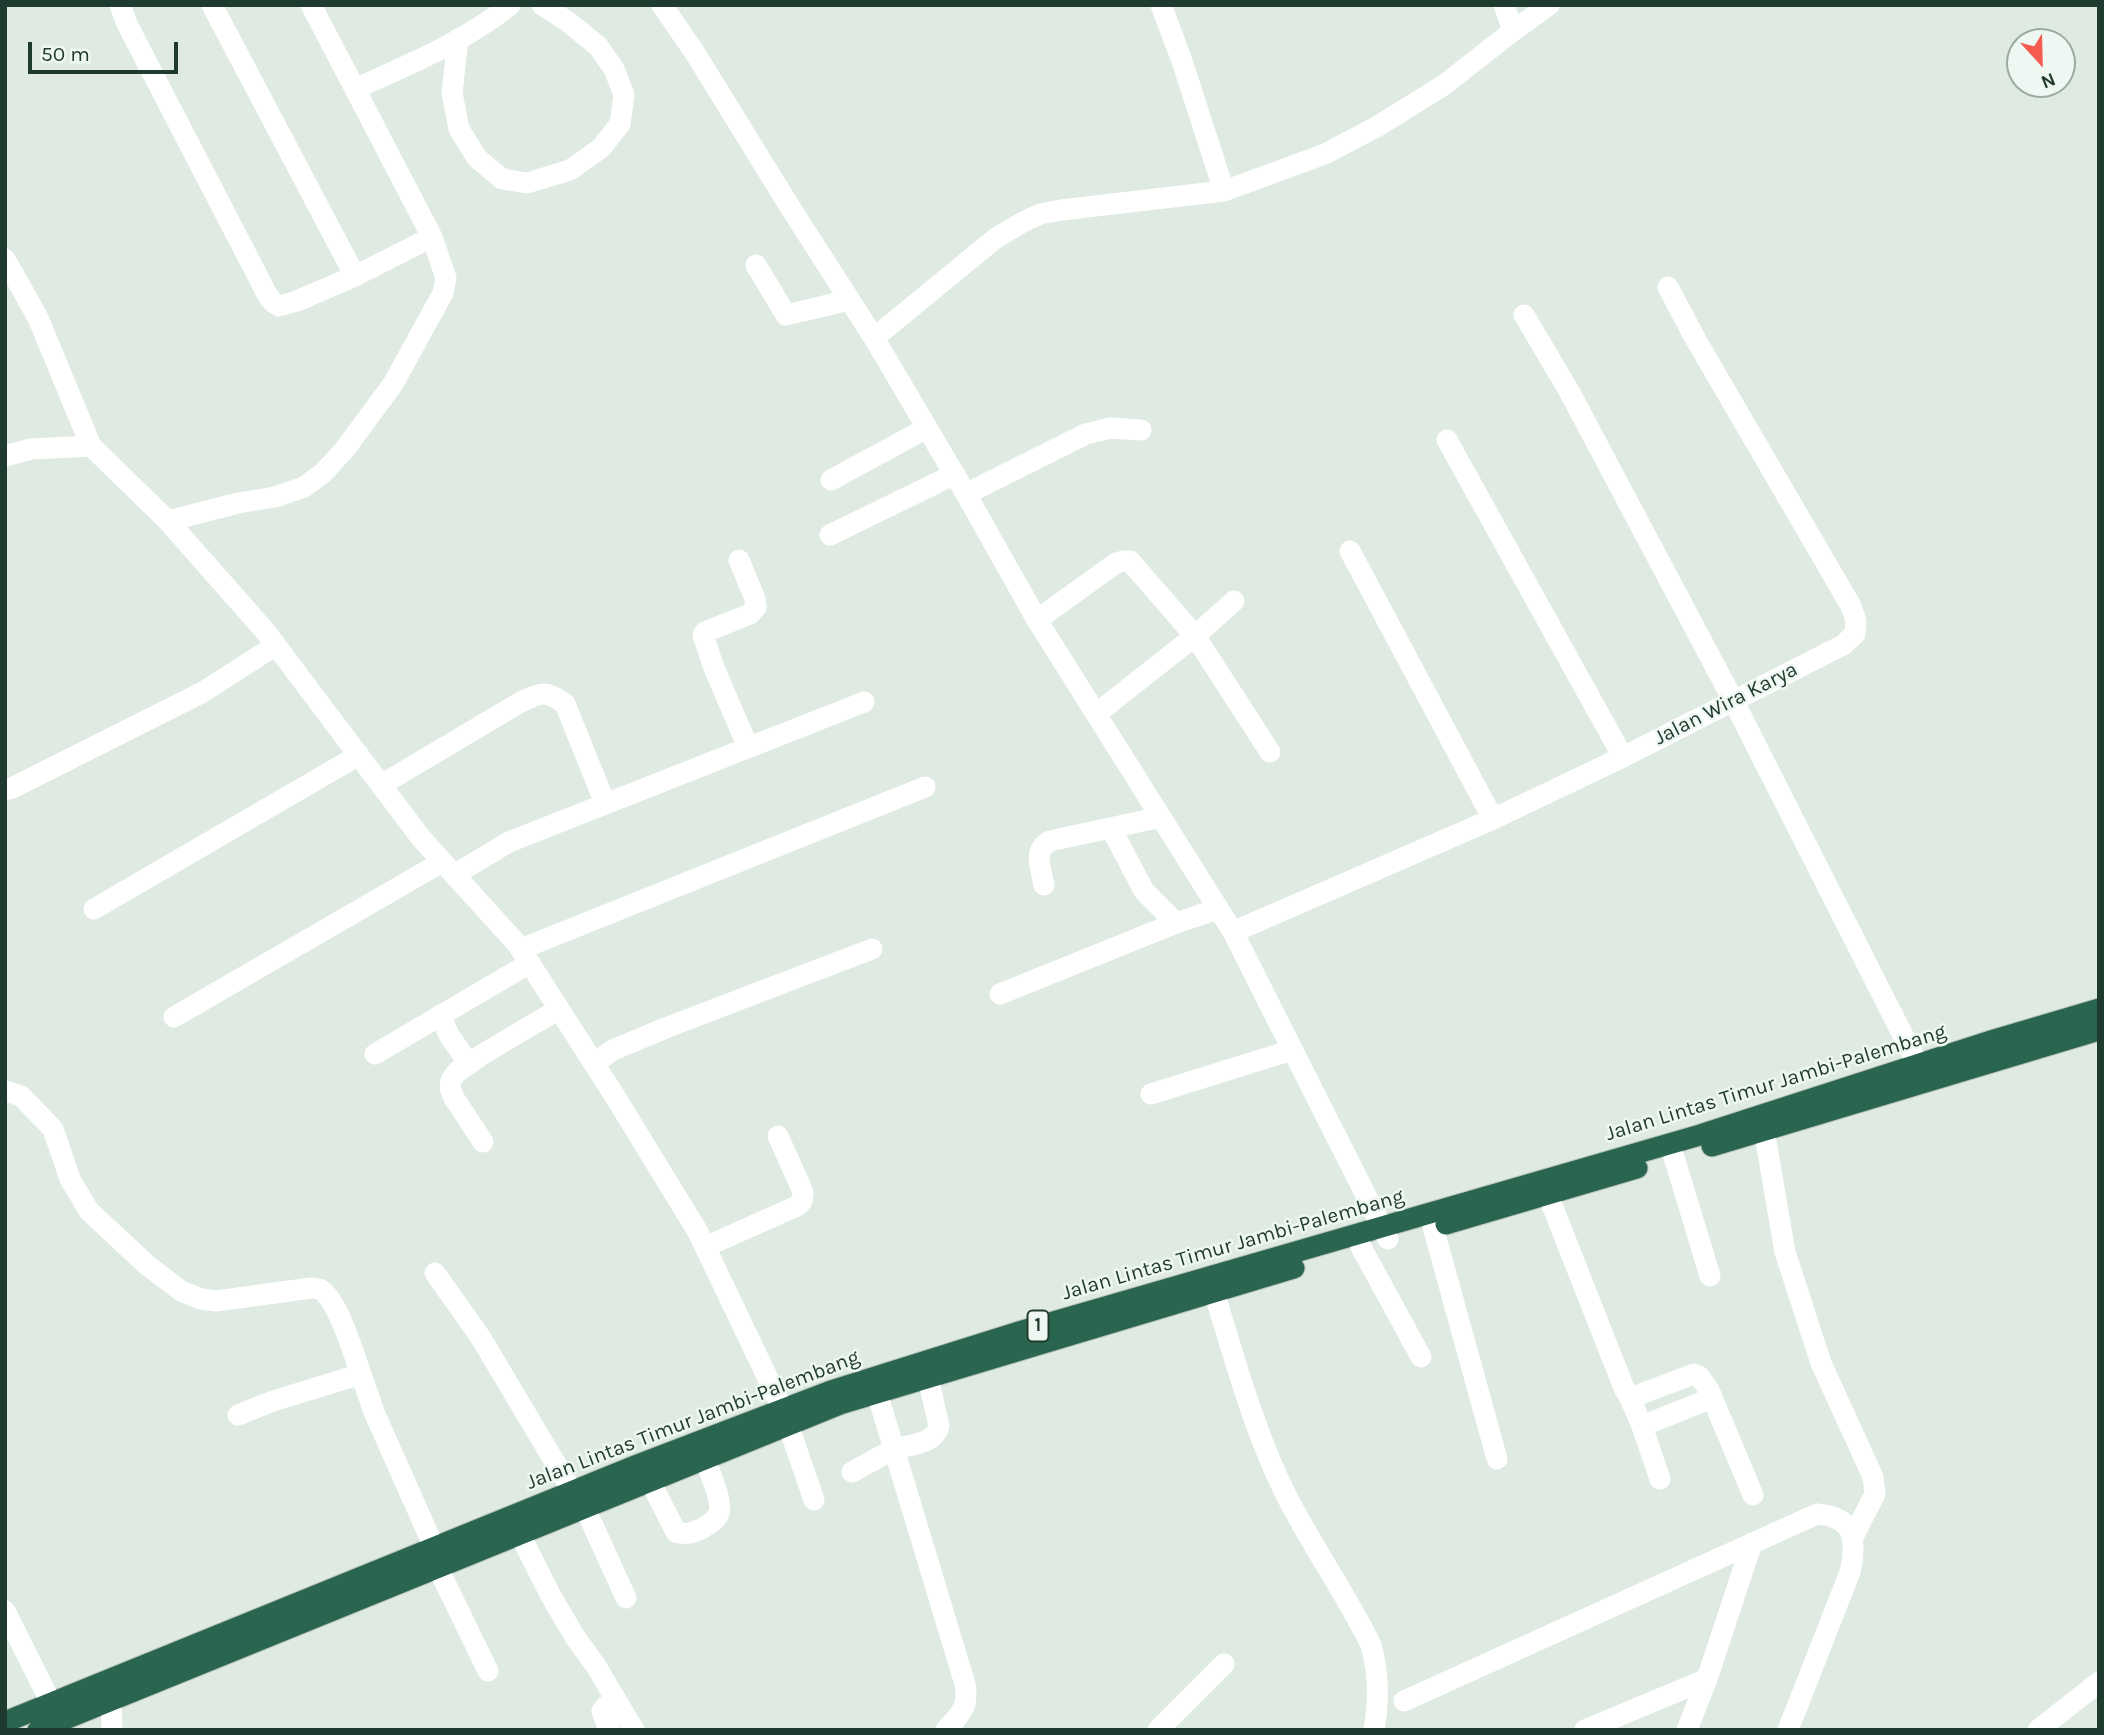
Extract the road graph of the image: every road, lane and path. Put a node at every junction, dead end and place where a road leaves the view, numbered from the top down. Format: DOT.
graph roads {
  1 [pos="120,5"];
  2 [pos="212,5"];
  3 [pos="312,5"];
  4 [pos="510,5"];
  5 [pos="542,5"];
  6 [pos="662,5"];
  7 [pos="1161,5"];
  8 [pos="1504,5"];
  9 [pos="1549,5"];
  10 [pos="1513,31"];
  11 [pos="458,39"];
  12 [pos="355,89"];
  13 [pos="1224,191"];
  14 [pos="432,237"];
  15 [pos="5,258"];
  16 [pos="756,265"];
  17 [pos="355,275"];
  18 [pos="1668,287"];
  19 [pos="849,300"];
  20 [pos="1524,315"];
  21 [pos="874,338"];
  22 [pos="927,428"];
  23 [pos="1141,430"];
  24 [pos="1447,440"];
  25 [pos="91,446"];
  26 [pos="5,456"];
  27 [pos="955,474"];
  28 [pos="831,480"];
  29 [pos="966,494"];
  30 [pos="168,521"];
  31 [pos="830,536"];
  32 [pos="1350,551"];
  33 [pos="739,560"];
  34 [pos="1234,601"];
  35 [pos="1037,620"];
  36 [pos="1195,636"];
  37 [pos="270,638"];
  38 [pos="1733,700"];
  39 [pos="864,702"];
  40 [pos="1096,714"];
  41 [pos="748,747"];
  42 [pos="1270,752"];
  43 [pos="359,755"];
  44 [pos="1623,757"];
  45 [pos="382,785"];
  46 [pos="925,787"];
  47 [pos="5,790"];
  48 [pos="605,803"];
  49 [pos="1160,817"];
  50 [pos="1493,819"];
  51 [pos="1111,828"];
  52 [pos="448,869"];
  53 [pos="1044,885"];
  54 [pos="94,909"];
  55 [pos="1218,909"];
  56 [pos="1176,923"];
  57 [pos="1233,932"];
  58 [pos="872,949"];
  59 [pos="525,956"];
  60 [pos="1000,995"];
  61 [pos="559,1009"];
  62 [pos="2099,1009"];
  63 [pos="440,1015"];
  64 [pos="174,1017"];
  65 [pos="2099,1030"];
  66 [pos="1292,1050"];
  67 [pos="375,1054"];
  68 [pos="594,1063"];
  69 [pos="469,1064"];
  70 [pos="1918,1065"];
  71 [pos="5,1091"];
  72 [pos="1151,1094"];
  73 [pos="1764,1130"];
  74 [pos="778,1136"];
  75 [pos="483,1142"];
  76 [pos="1674,1157"];
  77 [pos="1548,1195"];
  78 [pos="1433,1227"];
  79 [pos="1385,1233"];
  80 [pos="705,1247"];
  81 [pos="1361,1247"];
  82 [pos="435,1273"];
  83 [pos="1710,1276"];
  84 [pos="1214,1292"];
  85 [pos="1421,1357"];
  86 [pos="361,1374"];
  87 [pos="928,1378"];
  88 [pos="877,1393"];
  89 [pos="1630,1398"];
  90 [pos="1712,1398"];
  91 [pos="237,1415"];
  92 [pos="786,1417"];
  93 [pos="1643,1426"];
  94 [pos="894,1449"];
  95 [pos="705,1459"];
  96 [pos="1497,1459"];
  97 [pos="852,1472"];
  98 [pos="1660,1479"];
  99 [pos="650,1481"];
  100 [pos="572,1491"];
  101 [pos="1753,1495"];
  102 [pos="814,1500"];
  103 [pos="585,1508"];
  104 [pos="520,1535"];
  105 [pos="1853,1537"];
  106 [pos="1752,1543"];
  107 [pos="434,1547"];
  108 [pos="438,1568"];
  109 [pos="626,1598"];
  110 [pos="5,1611"];
  111 [pos="1224,1664"];
  112 [pos="488,1671"];
  113 [pos="1707,1679"];
  114 [pos="2099,1682"];
  115 [pos="111,1699"];
  116 [pos="616,1699"];
  117 [pos="1404,1701"];
  118 [pos="56,1712"];
  119 [pos="5,1722"];
  120 [pos="38,1730"];
  121 [pos="112,1730"];
  122 [pos="609,1730"];
  123 [pos="634,1730"];
  124 [pos="946,1730"];
  125 [pos="1158,1730"];
  126 [pos="1374,1730"];
  127 [pos="1586,1730"];
  128 [pos="1687,1730"];
  129 [pos="1788,1730"];
  130 [pos="2038,1730"];
  1 -- 17 [label="street"];
  2 -- 17 [label="street"];
  3 -- 12 [label="street"];
  4 -- 11 [label="street"];
  5 -- 11 [label="street"];
  6 -- 19 [label="street"];
  7 -- 13 [label="street"];
  8 -- 10 [label="street"];
  9 -- 10 [label="street"];
  10 -- 13 [label="street"];
  11 -- 12 [label="street"];
  12 -- 14 [label="street"];
  13 -- 21 [label="street"];
  14 -- 17 [label="street"];
  14 -- 30 [label="street"];
  15 -- 25 [label="street"];
  16 -- 19 [label="street"];
  18 -- 38 [label="street, Jalan Wira Karya"];
  19 -- 21 [label="street"];
  20 -- 38 [label="street"];
  21 -- 22 [label="street"];
  22 -- 27 [label="street"];
  22 -- 28 [label="street"];
  23 -- 29 [label="street"];
  24 -- 44 [label="street"];
  25 -- 26 [label="street"];
  25 -- 30 [label="street"];
  27 -- 29 [label="street"];
  27 -- 31 [label="street"];
  29 -- 35 [label="street"];
  30 -- 37 [label="street"];
  32 -- 50 [label="street"];
  33 -- 41 [label="street"];
  34 -- 36 [label="street"];
  35 -- 36 [label="street"];
  35 -- 40 [label="street"];
  36 -- 40 [label="street"];
  36 -- 42 [label="street"];
  37 -- 43 [label="street"];
  37 -- 47 [label="street"];
  38 -- 44 [label="street, Jalan Wira Karya"];
  38 -- 70 [label="street"];
  39 -- 41 [label="street"];
  40 -- 49 [label="street"];
  41 -- 48 [label="street"];
  43 -- 45 [label="street"];
  43 -- 54 [label="street"];
  44 -- 50 [label="street, Jalan Wira Karya"];
  45 -- 48 [label="street"];
  45 -- 52 [label="street"];
  46 -- 59 [label="street"];
  48 -- 52 [label="street"];
  49 -- 51 [label="street"];
  49 -- 55 [label="street"];
  50 -- 57 [label="street, Jalan Wira Karya"];
  51 -- 53 [label="street"];
  51 -- 56 [label="street"];
  52 -- 59 [label="street"];
  52 -- 64 [label="street"];
  55 -- 56 [label="street"];
  55 -- 57 [label="street"];
  56 -- 60 [label="street"];
  57 -- 66 [label="street"];
  58 -- 68 [label="street"];
  59 -- 61 [label="street"];
  59 -- 63 [label="street"];
  61 -- 68 [label="street"];
  61 -- 69 [label="street"];
  62 -- 70 [label="highway, Jalan Lintas Timur Jambi-Palembang / 1"];
  63 -- 67 [label="street"];
  63 -- 69 [label="street"];
  65 -- 73 [label="highway, Jalan Lintas Timur Jambi-Palembang / 1"];
  66 -- 72 [label="street"];
  66 -- 79 [label="street"];
  68 -- 80 [label="street"];
  69 -- 75 [label="street"];
  70 -- 79 [label="highway, Jalan Lintas Timur Jambi-Palembang / 1"];
  71 -- 86 [label="street"];
  73 -- 76 [label="highway, Jalan Lintas Timur Jambi-Palembang / 1"];
  73 -- 105 [label="street"];
  74 -- 80 [label="street"];
  76 -- 77 [label="highway, Jalan Lintas Timur Jambi-Palembang / 1"];
  76 -- 83 [label="street"];
  77 -- 78 [label="highway, Jalan Lintas Timur Jambi-Palembang / 1"];
  77 -- 89 [label="street"];
  78 -- 79 [label="highway, Jalan Lintas Timur Jambi-Palembang / 1"];
  78 -- 96 [label="street"];
  79 -- 81 [label="highway, Jalan Lintas Timur Jambi-Palembang / 1"];
  79 -- 92 [label="highway, Jalan Lintas Timur Jambi-Palembang / 1"];
  80 -- 92 [label="street"];
  81 -- 84 [label="highway, Jalan Lintas Timur Jambi-Palembang / 1"];
  81 -- 85 [label="street"];
  82 -- 100 [label="street"];
  84 -- 87 [label="highway, Jalan Lintas Timur Jambi-Palembang / 1"];
  84 -- 126 [label="street"];
  86 -- 91 [label="street"];
  86 -- 107 [label="street"];
  87 -- 88 [label="highway, Jalan Lintas Timur Jambi-Palembang / 1"];
  87 -- 94 [label="street"];
  88 -- 92 [label="highway, Jalan Lintas Timur Jambi-Palembang / 1"];
  88 -- 94 [label="street"];
  89 -- 90 [label="street"];
  89 -- 93 [label="street"];
  90 -- 93 [label="street"];
  90 -- 101 [label="street"];
  92 -- 95 [label="highway, Jalan Lintas Timur Jambi-Palembang / 1"];
  92 -- 100 [label="highway, Jalan Lintas Timur Jambi-Palembang / 1"];
  92 -- 102 [label="street"];
  93 -- 98 [label="street"];
  94 -- 97 [label="street"];
  94 -- 124 [label="street"];
  95 -- 99 [label="highway, Jalan Lintas Timur Jambi-Palembang / 1"];
  95 -- 99 [label="street"];
  99 -- 103 [label="highway, Jalan Lintas Timur Jambi-Palembang / 1"];
  100 -- 107 [label="highway, Jalan Lintas Timur Jambi-Palembang / 1"];
  103 -- 104 [label="highway, Jalan Lintas Timur Jambi-Palembang / 1"];
  103 -- 109 [label="street"];
  104 -- 108 [label="highway, Jalan Lintas Timur Jambi-Palembang / 1"];
  104 -- 116 [label="street"];
  105 -- 106 [label="street"];
  105 -- 129 [label="street"];
  106 -- 113 [label="street"];
  106 -- 117 [label="street"];
  107 -- 118 [label="highway, Jalan Lintas Timur Jambi-Palembang / 1"];
  108 -- 112 [label="street"];
  108 -- 115 [label="highway, Jalan Lintas Timur Jambi-Palembang / 1"];
  110 -- 118 [label="street"];
  111 -- 125 [label="street"];
  113 -- 127 [label="street"];
  113 -- 128 [label="street"];
  114 -- 130 [label="street"];
  115 -- 118 [label="highway, Jalan Lintas Timur Jambi-Palembang / 1"];
  115 -- 121 [label="street"];
  116 -- 122 [label="street"];
  116 -- 123 [label="street"];
  118 -- 119 [label="highway, Jalan Lintas Timur Jambi-Palembang / 1"];
  118 -- 120 [label="highway, Jalan Lintas Timur Jambi-Palembang / 1"];
}
